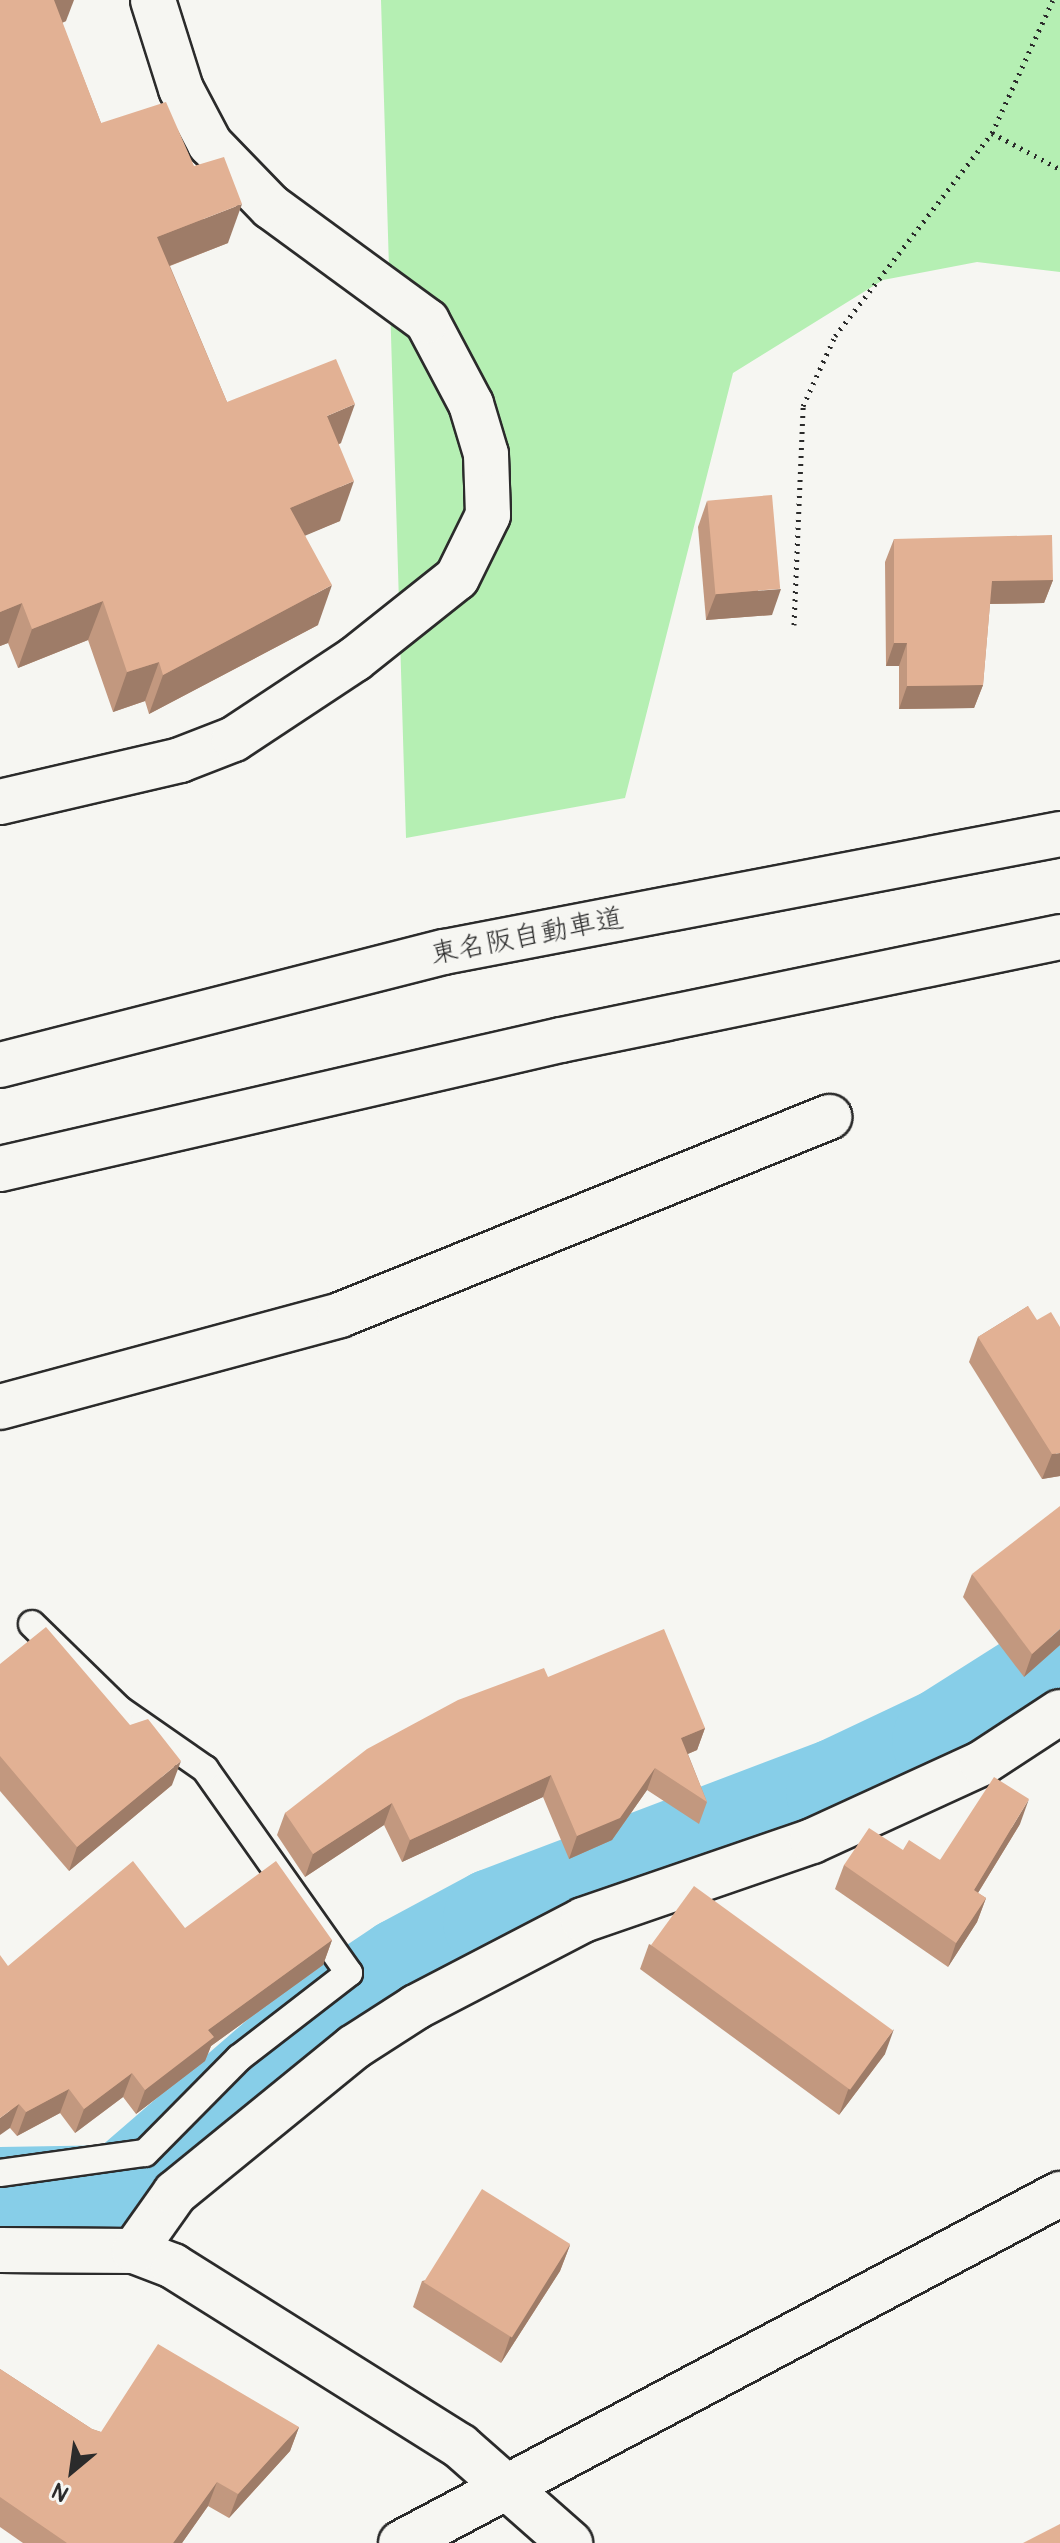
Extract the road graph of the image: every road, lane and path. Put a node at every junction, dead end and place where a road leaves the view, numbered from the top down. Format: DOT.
graph roads {
  1 [pos="153,0"];
  2 [pos="1053,0"];
  3 [pos="992,133"];
  4 [pos="1060,169"];
  5 [pos="794,625"];
  6 [pos="0,802"];
  7 [pos="1060,834"];
  8 [pos="1060,937"];
  9 [pos="0,1065"];
  10 [pos="829,1117"];
  11 [pos="0,1169"];
  12 [pos="0,1407"];
  13 [pos="32,1624"];
  14 [pos="1060,1712"];
  15 [pos="0,2173"];
  16 [pos="1060,2194"];
  17 [pos="0,2250"];
  18 [pos="134,2251"];
  19 [pos="509,2485"];
  20 [pos="401,2543"];
  21 [pos="570,2543"];
  1 -- 6 [label="main road"];
  2 -- 3 [label="path"];
  3 -- 4 [label="path"];
  3 -- 5 [label="path"];
  7 -- 9 [label="main road, 東名阪自動車道"];
  8 -- 11 [label="main road"];
  10 -- 12 [label="main road"];
  13 -- 15 [label="lane"];
  14 -- 18 [label="main road"];
  16 -- 19 [label="main road"];
  17 -- 18 [label="main road"];
  18 -- 19 [label="main road"];
  19 -- 20 [label="main road"];
  19 -- 21 [label="main road"];
}
